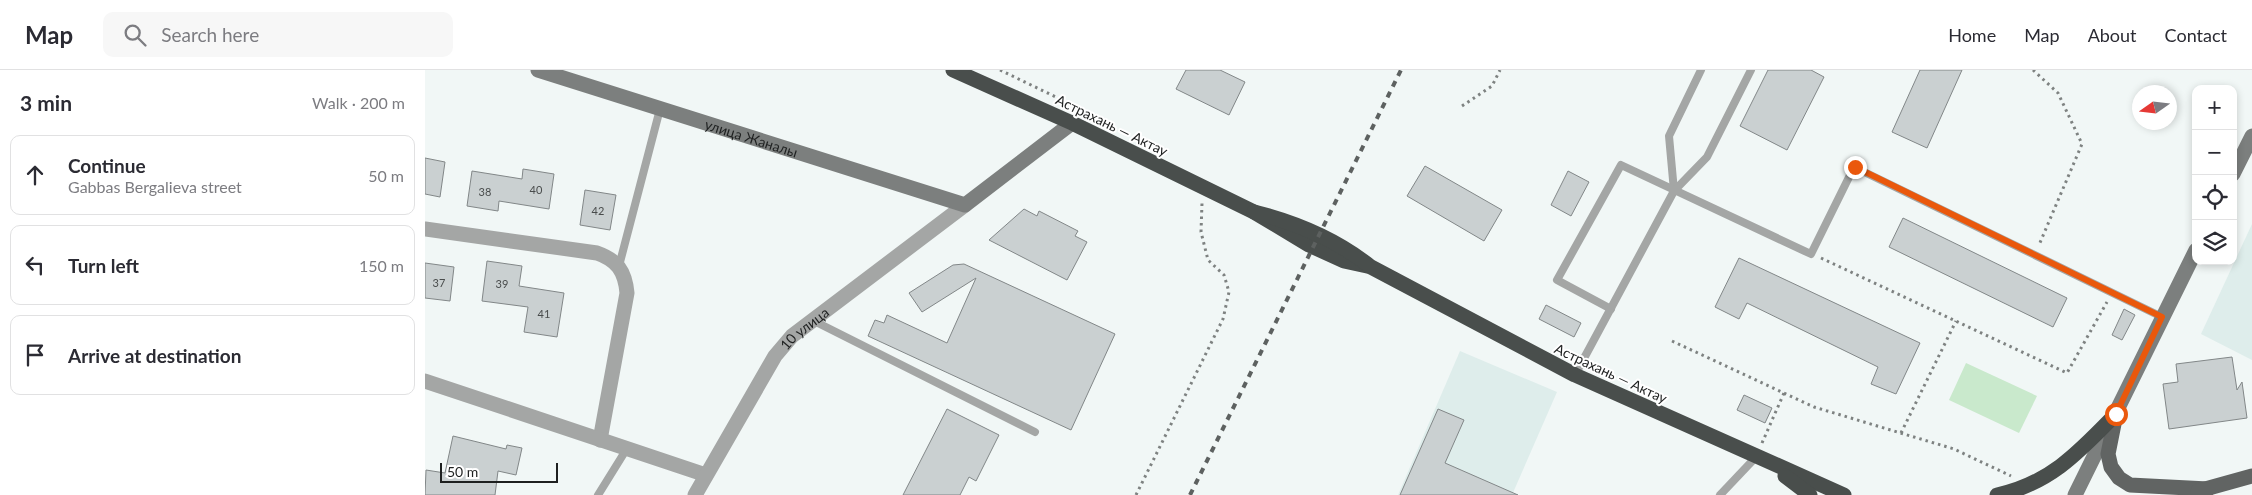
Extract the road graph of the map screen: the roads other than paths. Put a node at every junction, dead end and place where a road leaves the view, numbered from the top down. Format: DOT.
graph roads {
  1 [pos="538,70"];
  2 [pos="953,70"];
  3 [pos="1701,70"];
  4 [pos="1751,70"];
  5 [pos="660,109"];
  6 [pos="1072,123"];
  7 [pos="2252,136"];
  8 [pos="2237,166"];
  9 [pos="1674,191"];
  10 [pos="965,205"];
  11 [pos="425,229"];
  12 [pos="2192,258"];
  13 [pos="619,266"];
  14 [pos="1611,309"];
  15 [pos="2162,317"];
  16 [pos="812,320"];
  17 [pos="1575,376"];
  18 [pos="425,381"];
  19 [pos="2116,414"];
  20 [pos="1035,432"];
  21 [pos="600,440"];
  22 [pos="625,450"];
  23 [pos="1762,460"];
  24 [pos="706,475"];
  25 [pos="2252,476"];
  26 [pos="2207,488"];
  27 [pos="598,495"];
  28 [pos="695,495"];
  29 [pos="1720,495"];
  30 [pos="1810,495"];
  31 [pos="1844,495"];
  32 [pos="1997,495"];
  33 [pos="2075,495"];
  34 [pos="2185,495"];
  1 -- 5 [label="street, улица Жаналы"];
  2 -- 6 [label="highway, Астрахань — Актау"];
  3 -- 9 [label="lane"];
  4 -- 9 [label="lane"];
  5 -- 10 [label="street, улица Жаналы"];
  5 -- 13 [label="lane"];
  6 -- 10 [label="street"];
  6 -- 17 [label="highway, Астрахань — Актау"];
  7 -- 8 [label="street"];
  9 -- 14 [label="lane"];
  9 -- 14 [label="lane"];
  9 -- 15 [label="lane"];
  10 -- 16 [label="street, 10 улица"];
  11 -- 13 [label="street"];
  12 -- 15 [label="street"];
  13 -- 21 [label="street"];
  14 -- 17 [label="lane"];
  15 -- 19 [label="street"];
  16 -- 20 [label="lane"];
  16 -- 24 [label="street, 10 улица"];
  17 -- 23 [label="highway, Астрахань — Актау"];
  18 -- 21 [label="street"];
  19 -- 26 [label="main road"];
  19 -- 32 [label="highway"];
  19 -- 33 [label="street"];
  21 -- 22 [label="street"];
  22 -- 24 [label="street"];
  22 -- 27 [label="lane"];
  23 -- 29 [label="lane"];
  23 -- 30 [label="highway"];
  23 -- 31 [label="highway, Астрахань — Актау"];
  24 -- 28 [label="street, 10 улица"];
  25 -- 26 [label="main road"];
  26 -- 34 [label="main road"];
}
